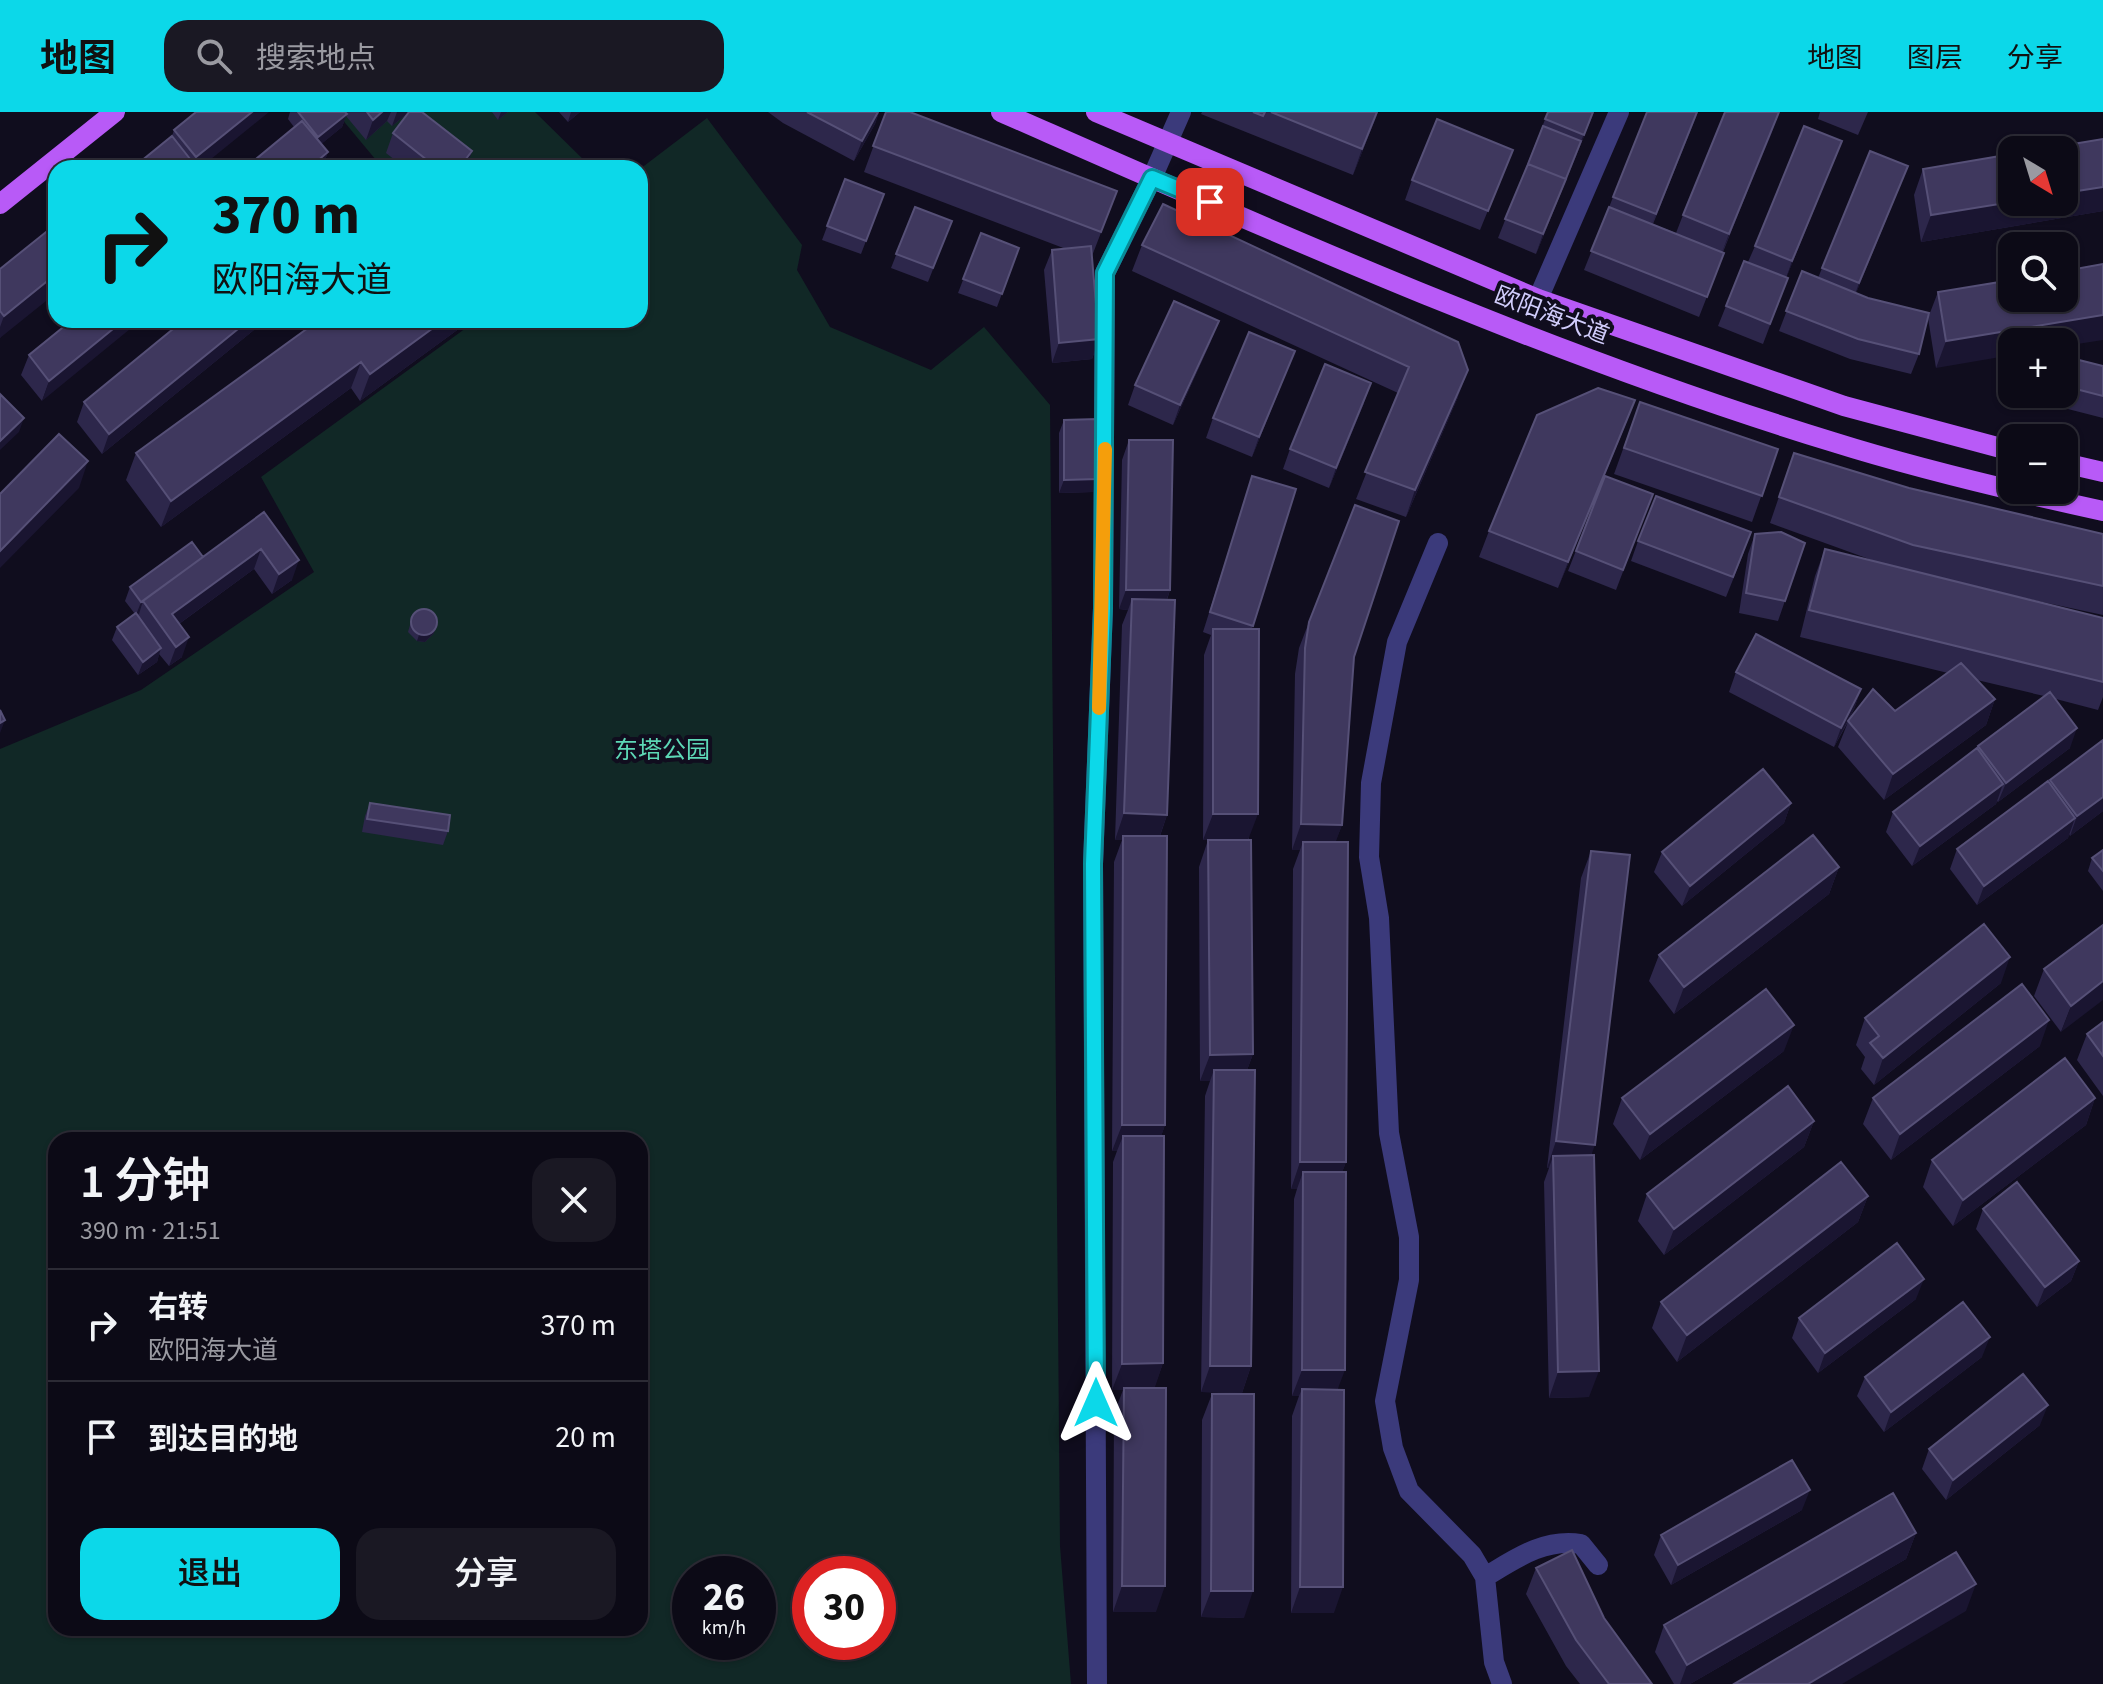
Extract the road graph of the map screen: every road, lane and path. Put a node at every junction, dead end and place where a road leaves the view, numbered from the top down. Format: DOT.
graph roads {
  1 [pos="115,112"];
  2 [pos="1001,112"];
  3 [pos="1096,112"];
  4 [pos="1181,112"];
  5 [pos="1619,112"];
  6 [pos="1168,143"];
  7 [pos="55,160"];
  8 [pos="48,166"];
  9 [pos="1152,178"];
  10 [pos="0,204"];
  11 [pos="1538,299"];
  12 [pos="1998,447"];
  13 [pos="2078,466"];
  14 [pos="2103,472"];
  15 [pos="2103,511"];
  16 [pos="1438,543"];
  17 [pos="1598,1565"];
  18 [pos="1485,1577"];
  19 [pos="1097,1684"];
  20 [pos="1502,1684"];
  1 -- 7 [label="main road"];
  2 -- 9 [label="main road, 欧阳海大道"];
  3 -- 6 [label="main road, 欧阳海大道"];
  4 -- 6 [label="street"];
  5 -- 11 [label="street"];
  6 -- 9 [label="street"];
  6 -- 11 [label="main road, 欧阳海大道"];
  8 -- 10 [label="main road"];
  9 -- 15 [label="main road, 欧阳海大道"];
  9 -- 19 [label="street"];
  11 -- 12 [label="main road, 欧阳海大道"];
  13 -- 14 [label="main road"];
  16 -- 18 [label="street"];
  17 -- 18 [label="street"];
  18 -- 20 [label="street"];
}
